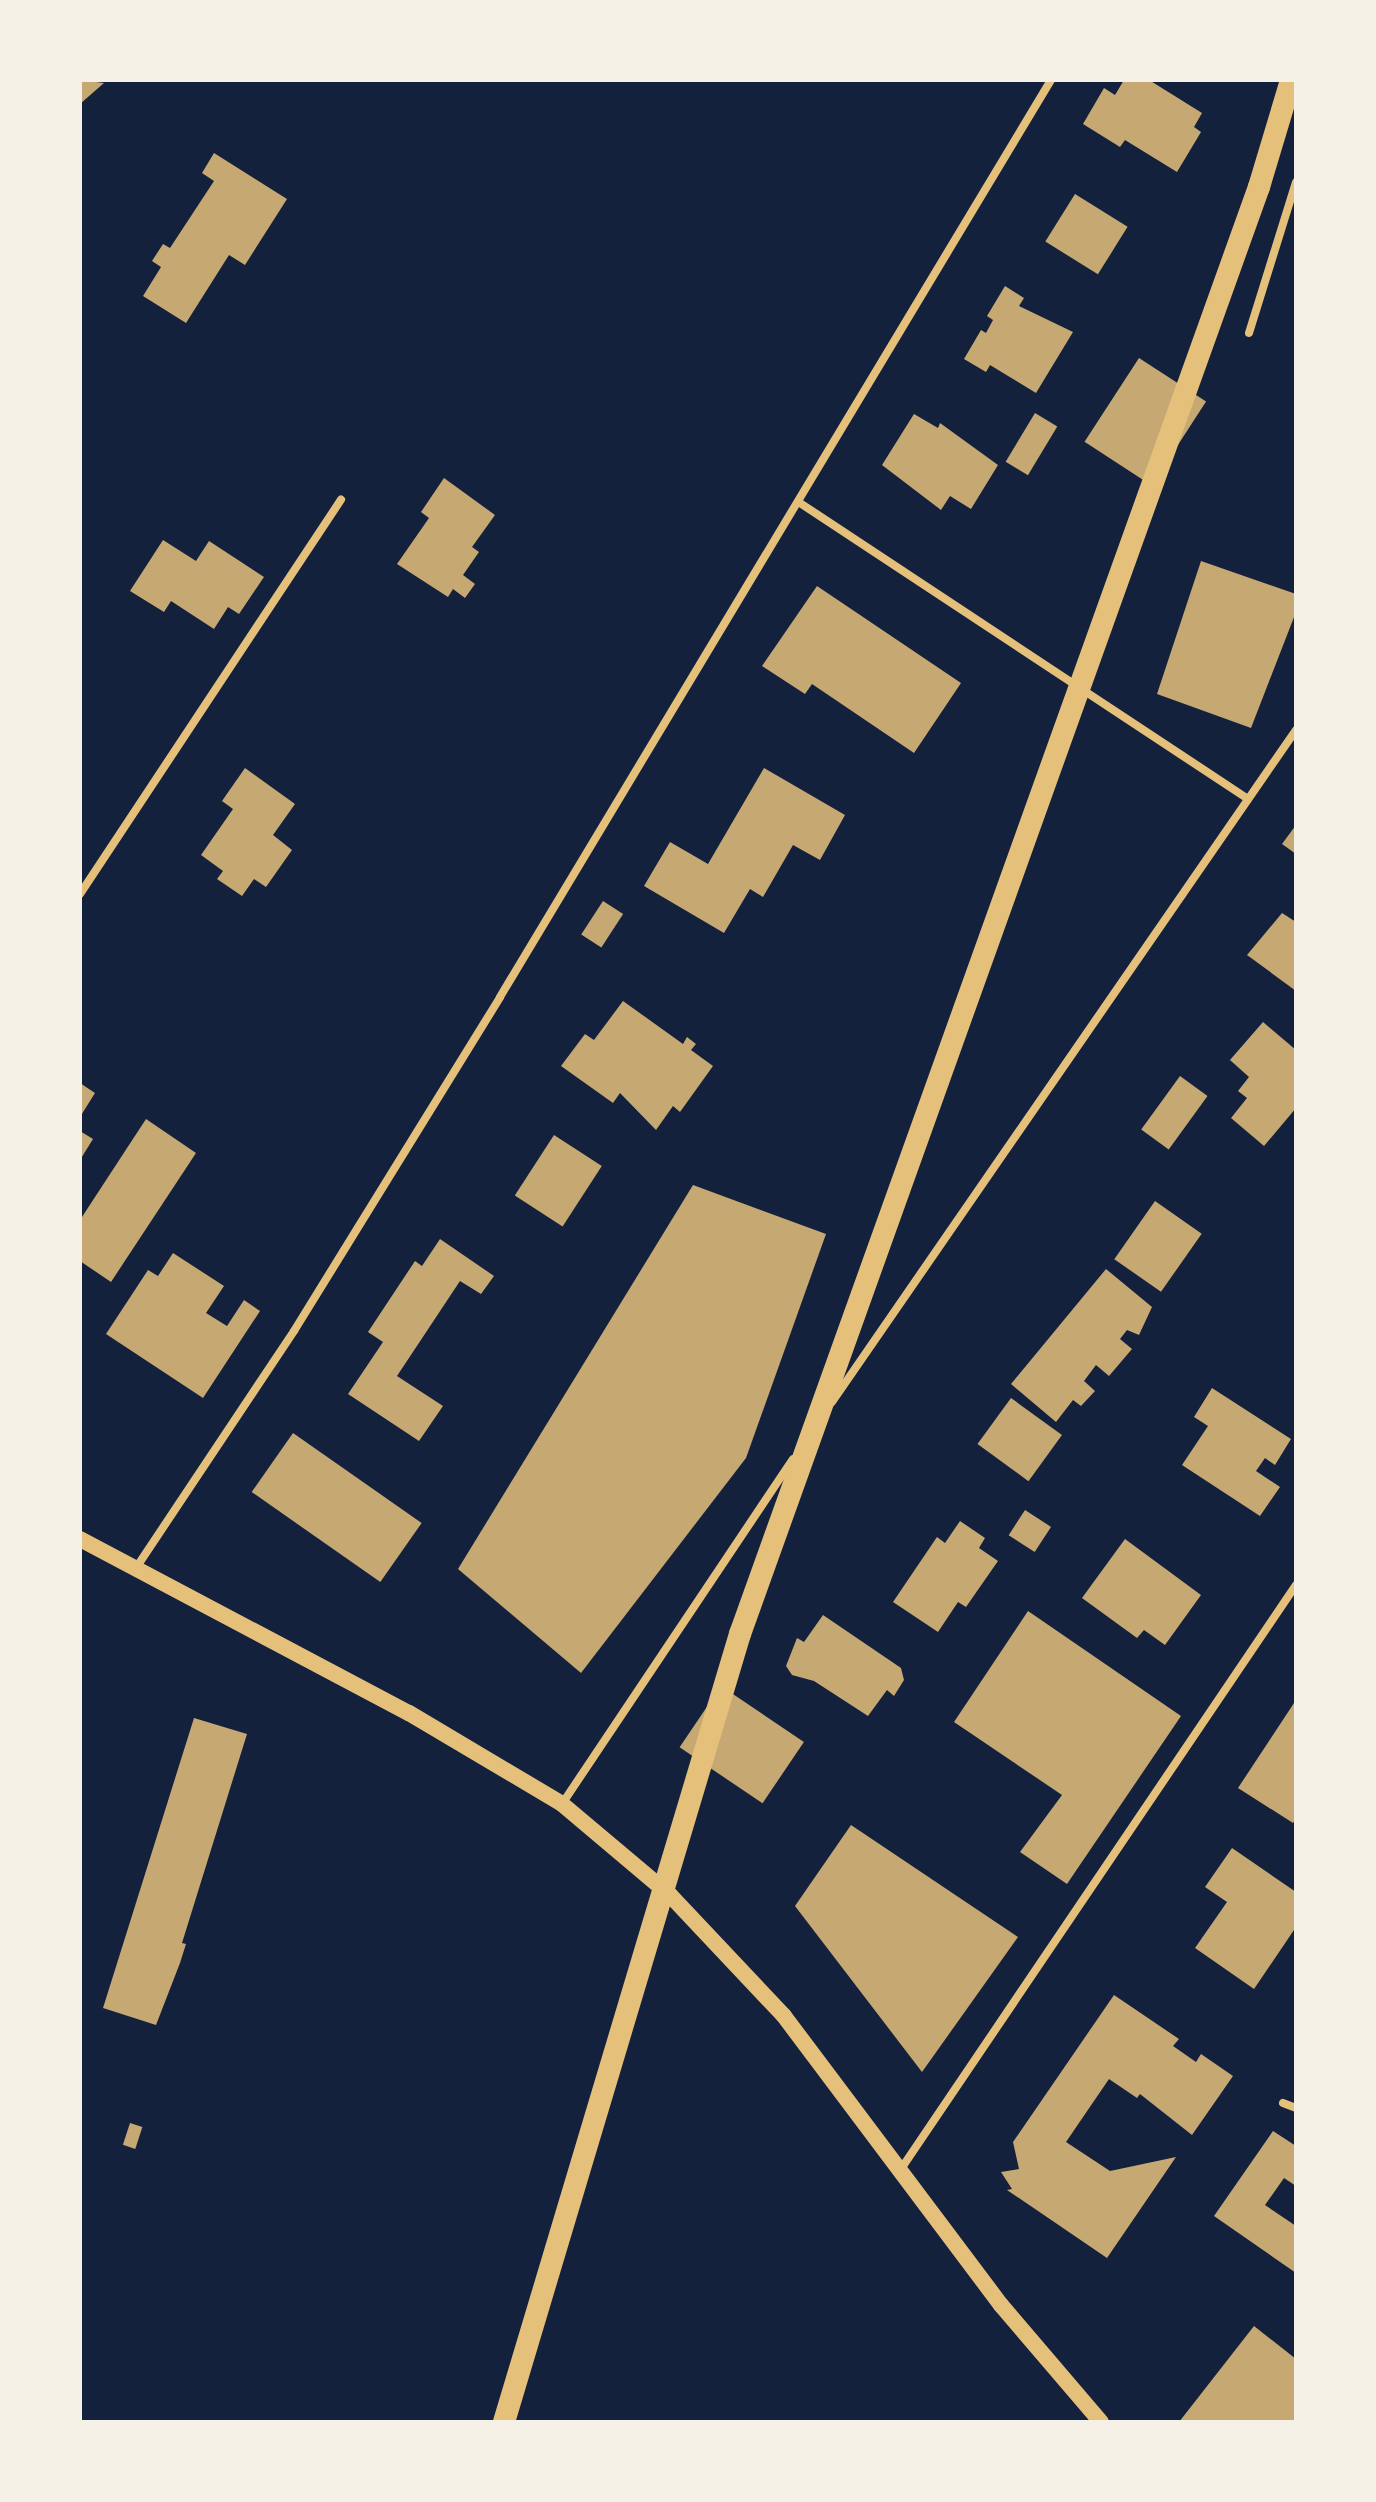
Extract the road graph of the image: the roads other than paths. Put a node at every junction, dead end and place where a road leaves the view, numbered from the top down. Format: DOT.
graph roads {
  1 [pos="1051,80"];
  2 [pos="1291,80"];
  3 [pos="1296,182"];
  4 [pos="1249,333"];
  5 [pos="341,500"];
  6 [pos="800,503"];
  7 [pos="1296,730"];
  8 [pos="1248,799"];
  9 [pos="80,894"];
  10 [pos="80,1539"];
  11 [pos="136,1568"];
  12 [pos="1296,1585"];
  13 [pos="562,1804"];
  14 [pos="1283,2103"];
  15 [pos="1296,2108"];
  16 [pos="901,2169"];
  17 [pos="504,2422"];
  18 [pos="1101,2422"];
  1 -- 6 [label="street"];
  2 -- 17 [label="highway"];
  3 -- 4 [label="street"];
  5 -- 9 [label="street"];
  6 -- 8 [label="street"];
  6 -- 11 [label="street"];
  7 -- 8 [label="street"];
  8 -- 13 [label="street"];
  10 -- 11 [label="main road"];
  11 -- 13 [label="main road"];
  12 -- 16 [label="street"];
  13 -- 16 [label="main road"];
  14 -- 15 [label="street"];
  16 -- 18 [label="main road"];
}
